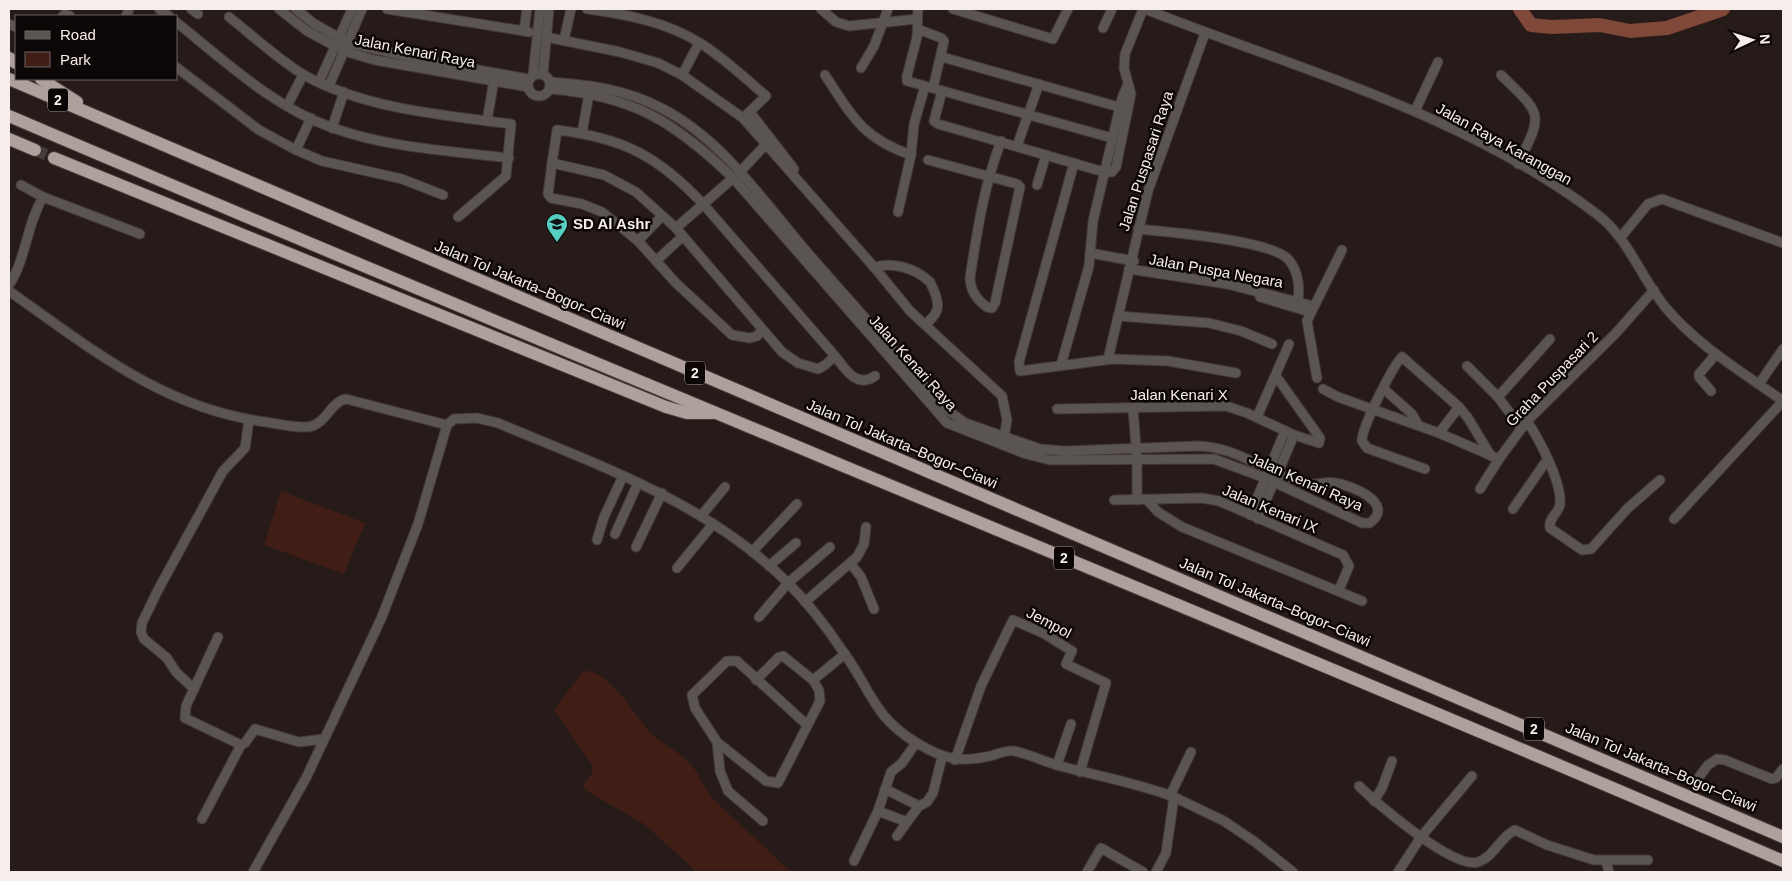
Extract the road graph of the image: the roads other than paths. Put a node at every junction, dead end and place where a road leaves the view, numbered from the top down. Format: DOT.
graph roads {
  1 [pos="279,9"];
  2 [pos="296,9"];
  3 [pos="352,9"];
  4 [pos="362,9"];
  5 [pos="389,9"];
  6 [pos="527,9"];
  7 [pos="540,9"];
  8 [pos="549,9"];
  9 [pos="571,9"];
  10 [pos="587,9"];
  11 [pos="821,9"];
  12 [pos="888,9"];
  13 [pos="918,9"];
  14 [pos="953,9"];
  15 [pos="1068,9"];
  16 [pos="1112,9"];
  17 [pos="1144,9"];
  18 [pos="966,10"];
  19 [pos="229,17"];
  20 [pos="917,18"];
  21 [pos="883,23"];
  22 [pos="178,24"];
  23 [pos="1103,28"];
  24 [pos="918,29"];
  25 [pos="524,31"];
  26 [pos="1208,34"];
  27 [pos="541,35"];
  28 [pos="564,40"];
  29 [pos="699,43"];
  30 [pos="344,44"];
  31 [pos="336,47"];
  32 [pos="942,57"];
  33 [pos="1438,62"];
  34 [pos="861,68"];
  35 [pos="178,69"];
  36 [pos="543,74"];
  37 [pos="303,75"];
  38 [pos="682,75"];
  39 [pos="1501,75"];
  40 [pos="825,76"];
  41 [pos="9,80"];
  42 [pos="43,80"];
  43 [pos="494,80"];
  44 [pos="530,80"];
  45 [pos="319,82"];
  46 [pos="1039,84"];
  47 [pos="1128,84"];
  48 [pos="329,86"];
  49 [pos="549,86"];
  50 [pos="929,87"];
  51 [pos="942,91"];
  52 [pos="344,92"];
  53 [pos="589,94"];
  54 [pos="287,106"];
  55 [pos="1119,107"];
  56 [pos="1415,111"];
  57 [pos="1028,114"];
  58 [pos="746,115"];
  59 [pos="9,116"];
  60 [pos="311,118"];
  61 [pos="107,121"];
  62 [pos="487,121"];
  63 [pos="332,128"];
  64 [pos="582,134"];
  65 [pos="772,138"];
  66 [pos="1112,138"];
  67 [pos="9,139"];
  68 [pos="1001,141"];
  69 [pos="766,146"];
  70 [pos="1017,146"];
  71 [pos="35,150"];
  72 [pos="296,150"];
  73 [pos="911,155"];
  74 [pos="1046,155"];
  75 [pos="54,158"];
  76 [pos="509,158"];
  77 [pos="928,160"];
  78 [pos="552,163"];
  79 [pos="1074,163"];
  80 [pos="1518,164"];
  81 [pos="1104,172"];
  82 [pos="737,175"];
  83 [pos="988,176"];
  84 [pos="800,182"];
  85 [pos="21,185"];
  86 [pos="1037,185"];
  87 [pos="443,195"];
  88 [pos="43,197"];
  89 [pos="704,205"];
  90 [pos="898,212"];
  91 [pos="662,216"];
  92 [pos="458,217"];
  93 [pos="676,228"];
  94 [pos="1141,229"];
  95 [pos="140,234"];
  96 [pos="683,236"];
  97 [pos="1621,237"];
  98 [pos="638,240"];
  99 [pos="1783,243"];
  100 [pos="1342,250"];
  101 [pos="1090,253"];
  102 [pos="656,261"];
  103 [pos="874,267"];
  104 [pos="1131,268"];
  105 [pos="9,285"];
  106 [pos="1654,290"];
  107 [pos="9,291"];
  108 [pos="1298,304"];
  109 [pos="1312,309"];
  110 [pos="1121,316"];
  111 [pos="925,324"];
  112 [pos="762,330"];
  113 [pos="1550,339"];
  114 [pos="1272,344"];
  115 [pos="1289,344"];
  116 [pos="1783,349"];
  117 [pos="1716,354"];
  118 [pos="835,356"];
  119 [pos="1110,359"];
  120 [pos="1061,365"];
  121 [pos="1467,366"];
  122 [pos="1236,373"];
  123 [pos="875,376"];
  124 [pos="1276,376"];
  125 [pos="1317,378"];
  126 [pos="1759,384"];
  127 [pos="1323,389"];
  128 [pos="1384,389"];
  129 [pos="1711,391"];
  130 [pos="1498,397"];
  131 [pos="1783,401"];
  132 [pos="1459,408"];
  133 [pos="1057,409"];
  134 [pos="1133,409"];
  135 [pos="1373,409"];
  136 [pos="716,413"];
  137 [pos="1258,417"];
  138 [pos="249,420"];
  139 [pos="447,425"];
  140 [pos="1418,425"];
  141 [pos="1524,425"];
  142 [pos="1285,431"];
  143 [pos="1439,433"];
  144 [pos="1294,435"];
  145 [pos="1004,437"];
  146 [pos="992,438"];
  147 [pos="1136,448"];
  148 [pos="1495,457"];
  149 [pos="1137,459"];
  150 [pos="1547,460"];
  151 [pos="1269,468"];
  152 [pos="1425,469"];
  153 [pos="1279,472"];
  154 [pos="623,476"];
  155 [pos="1266,478"];
  156 [pos="1660,480"];
  157 [pos="1274,482"];
  158 [pos="638,483"];
  159 [pos="725,487"];
  160 [pos="1480,490"];
  161 [pos="662,493"];
  162 [pos="1114,500"];
  163 [pos="1137,500"];
  164 [pos="1147,500"];
  165 [pos="797,504"];
  166 [pos="1513,509"];
  167 [pos="700,516"];
  168 [pos="1254,517"];
  169 [pos="1674,519"];
  170 [pos="713,524"];
  171 [pos="866,527"];
  172 [pos="615,534"];
  173 [pos="596,540"];
  174 [pos="796,543"];
  175 [pos="636,547"];
  176 [pos="830,547"];
  177 [pos="752,552"];
  178 [pos="851,564"];
  179 [pos="769,566"];
  180 [pos="676,568"];
  181 [pos="788,583"];
  182 [pos="1339,590"];
  183 [pos="1362,601"];
  184 [pos="805,602"];
  185 [pos="874,609"];
  186 [pos="759,617"];
  187 [pos="218,637"];
  188 [pos="845,654"];
  189 [pos="756,680"];
  190 [pos="813,680"];
  191 [pos="194,689"];
  192 [pos="1071,724"];
  193 [pos="807,725"];
  194 [pos="324,738"];
  195 [pos="717,742"];
  196 [pos="916,743"];
  197 [pos="240,745"];
  198 [pos="1191,752"];
  199 [pos="942,757"];
  200 [pos="955,760"];
  201 [pos="1392,761"];
  202 [pos="1056,765"];
  203 [pos="1783,769"];
  204 [pos="1080,772"];
  205 [pos="1472,776"];
  206 [pos="1696,781"];
  207 [pos="1359,786"];
  208 [pos="885,789"];
  209 [pos="1172,796"];
  210 [pos="1374,801"];
  211 [pos="919,806"];
  212 [pos="878,810"];
  213 [pos="202,819"];
  214 [pos="763,821"];
  215 [pos="907,822"];
  216 [pos="898,836"];
  217 [pos="1421,837"];
  218 [pos="1783,837"];
  219 [pos="1648,860"];
  220 [pos="854,861"];
  221 [pos="1606,861"];
  222 [pos="1783,861"];
  223 [pos="253,872"];
  224 [pos="1087,872"];
  225 [pos="1143,872"];
  226 [pos="1156,872"];
  227 [pos="1293,872"];
  228 [pos="1398,872"];
  229 [pos="1609,872"];
  1 -- 31 [label="street, Jalan Kenari Raya"];
  2 -- 30 [label="street, Jalan Kenari Raya"];
  3 -- 30 [label="street"];
  4 -- 30 [label="street"];
  5 -- 25 [label="street"];
  6 -- 25 [label="street"];
  7 -- 27 [label="street"];
  8 -- 27 [label="street"];
  9 -- 28 [label="street"];
  10 -- 29 [label="street"];
  11 -- 21 [label="street"];
  12 -- 21 [label="street"];
  13 -- 20 [label="street"];
  14 -- 18 [label="street"];
  15 -- 18 [label="street"];
  16 -- 23 [label="street"];
  17 -- 26 [label="street, Jalan Raya Karanggan"];
  17 -- 47 [label="street"];
  19 -- 37 [label="street"];
  20 -- 21 [label="street"];
  20 -- 24 [label="street"];
  21 -- 34 [label="street"];
  22 -- 54 [label="street"];
  24 -- 32 [label="street"];
  24 -- 50 [label="street"];
  25 -- 27 [label="street"];
  26 -- 56 [label="street, Jalan Raya Karanggan"];
  26 -- 94 [label="street, Jalan Puspasari Raya"];
  27 -- 28 [label="street"];
  27 -- 36 [label="street"];
  27 -- 44 [label="street"];
  28 -- 38 [label="street"];
  29 -- 38 [label="street"];
  29 -- 58 [label="street"];
  30 -- 31 [label="street"];
  30 -- 43 [label="street, Jalan Kenari Raya"];
  30 -- 44 [label="street, Jalan Kenari Raya"];
  30 -- 48 [label="street"];
  31 -- 45 [label="street"];
  32 -- 46 [label="street"];
  32 -- 50 [label="street"];
  33 -- 56 [label="street"];
  35 -- 72 [label="street"];
  36 -- 44 [label="street"];
  36 -- 49 [label="street"];
  37 -- 45 [label="street"];
  37 -- 54 [label="street"];
  38 -- 58 [label="street"];
  39 -- 80 [label="street"];
  40 -- 73 [label="street"];
  41 -- 61 [label="highway, Jalan Tol Jakarta–Bogor–Ciawi / 2"];
  42 -- 61 [label="highway"];
  43 -- 44 [label="street, Jalan Kenari Raya"];
  43 -- 62 [label="street"];
  44 -- 49 [label="street"];
  45 -- 48 [label="street"];
  46 -- 55 [label="street"];
  46 -- 57 [label="street"];
  47 -- 55 [label="street"];
  47 -- 81 [label="street"];
  48 -- 52 [label="street"];
  49 -- 53 [label="street, Jalan Kenari Raya"];
  49 -- 82 [label="street, Jalan Kenari Raya"];
  50 -- 51 [label="street"];
  50 -- 73 [label="street"];
  51 -- 57 [label="street"];
  51 -- 68 [label="street"];
  52 -- 62 [label="street"];
  52 -- 63 [label="street"];
  53 -- 64 [label="street"];
  53 -- 82 [label="street, Jalan Kenari Raya"];
  54 -- 60 [label="street"];
  55 -- 66 [label="street"];
  56 -- 80 [label="street, Jalan Raya Karanggan"];
  57 -- 66 [label="street"];
  57 -- 70 [label="street"];
  58 -- 65 [label="street"];
  58 -- 69 [label="street"];
  59 -- 136 [label="highway, 2"];
  60 -- 63 [label="street"];
  60 -- 72 [label="street"];
  61 -- 218 [label="highway, Jalan Tol Jakarta–Bogor–Ciawi / 2"];
  62 -- 76 [label="street"];
  63 -- 76 [label="street"];
  64 -- 78 [label="street"];
  64 -- 89 [label="street"];
  65 -- 69 [label="street"];
  65 -- 84 [label="street"];
  66 -- 81 [label="street"];
  67 -- 71 [label="highway"];
  68 -- 70 [label="street"];
  68 -- 83 [label="street"];
  69 -- 82 [label="street"];
  69 -- 84 [label="street"];
  70 -- 74 [label="street"];
  72 -- 87 [label="street"];
  73 -- 90 [label="street"];
  74 -- 79 [label="street"];
  74 -- 86 [label="street"];
  75 -- 136 [label="highway"];
  76 -- 92 [label="street"];
  77 -- 83 [label="street"];
  78 -- 91 [label="street"];
  78 -- 98 [label="street"];
  79 -- 81 [label="street"];
  79 -- 120 [label="street"];
  80 -- 97 [label="street, Jalan Raya Karanggan"];
  81 -- 101 [label="street"];
  82 -- 89 [label="street"];
  82 -- 146 [label="street, Jalan Kenari Raya"];
  83 -- 83 [label="street"];
  84 -- 103 [label="street"];
  85 -- 88 [label="street"];
  88 -- 95 [label="street"];
  88 -- 105 [label="street"];
  89 -- 93 [label="street"];
  89 -- 118 [label="street"];
  91 -- 93 [label="street"];
  91 -- 98 [label="street"];
  93 -- 96 [label="street"];
  94 -- 104 [label="street, Jalan Puspasari Raya"];
  94 -- 108 [label="street"];
  96 -- 102 [label="street"];
  96 -- 112 [label="street"];
  97 -- 99 [label="street"];
  97 -- 106 [label="street, Jalan Raya Karanggan"];
  98 -- 102 [label="street"];
  100 -- 109 [label="street"];
  101 -- 104 [label="street, Jalan Puspa Negara"];
  101 -- 120 [label="street"];
  102 -- 112 [label="street"];
  103 -- 111 [label="street"];
  103 -- 111 [label="street"];
  104 -- 108 [label="street, Jalan Puspa Negara"];
  104 -- 110 [label="street, Jalan Puspasari Raya"];
  106 -- 117 [label="street, Jalan Raya Karanggan"];
  106 -- 141 [label="street, Graha Puspasari 2"];
  107 -- 138 [label="street"];
  108 -- 109 [label="street"];
  109 -- 125 [label="street"];
  110 -- 114 [label="street"];
  110 -- 119 [label="street, Jalan Puspasari Raya"];
  111 -- 145 [label="street"];
  112 -- 118 [label="street"];
  113 -- 130 [label="street"];
  115 -- 124 [label="street"];
  116 -- 126 [label="street"];
  117 -- 126 [label="street, Jalan Raya Karanggan"];
  117 -- 129 [label="street"];
  118 -- 123 [label="street"];
  119 -- 120 [label="street"];
  119 -- 122 [label="street"];
  121 -- 130 [label="street"];
  124 -- 137 [label="street"];
  124 -- 144 [label="street, Jalan Kenari X"];
  126 -- 131 [label="street, Jalan Raya Karanggan"];
  127 -- 135 [label="street"];
  128 -- 132 [label="street"];
  128 -- 135 [label="street"];
  128 -- 140 [label="street"];
  130 -- 141 [label="street"];
  131 -- 169 [label="street"];
  132 -- 143 [label="street"];
  132 -- 148 [label="street"];
  133 -- 134 [label="street, Jalan Kenari X"];
  134 -- 137 [label="street, Jalan Kenari X"];
  134 -- 147 [label="street"];
  135 -- 140 [label="street"];
  135 -- 152 [label="street"];
  136 -- 222 [label="highway, 2"];
  137 -- 142 [label="street, Jalan Kenari X"];
  138 -- 139 [label="street"];
  138 -- 191 [label="street"];
  139 -- 154 [label="street"];
  139 -- 194 [label="street"];
  140 -- 143 [label="street"];
  141 -- 148 [label="street, Graha Puspasari 2"];
  141 -- 150 [label="street"];
  142 -- 144 [label="street, Jalan Kenari X"];
  142 -- 151 [label="street"];
  143 -- 148 [label="street"];
  144 -- 153 [label="street"];
  145 -- 146 [label="street, Jalan Kenari Raya"];
  145 -- 147 [label="street, Jalan Kenari Raya"];
  146 -- 149 [label="street, Jalan Kenari Raya"];
  147 -- 149 [label="street"];
  147 -- 151 [label="street, Jalan Kenari Raya"];
  148 -- 160 [label="street, Graha Puspasari 2"];
  149 -- 155 [label="street, Jalan Kenari Raya"];
  149 -- 163 [label="street"];
  150 -- 156 [label="street"];
  150 -- 166 [label="street"];
  151 -- 153 [label="street, Jalan Kenari Raya"];
  151 -- 155 [label="street"];
  153 -- 157 [label="street"];
  153 -- 157 [label="street, Jalan Kenari Raya"];
  154 -- 158 [label="street"];
  154 -- 173 [label="street"];
  155 -- 157 [label="street, Jalan Kenari Raya"];
  155 -- 168 [label="street"];
  157 -- 168 [label="street"];
  158 -- 161 [label="street"];
  158 -- 172 [label="street"];
  159 -- 167 [label="street"];
  161 -- 167 [label="street"];
  161 -- 175 [label="street"];
  162 -- 163 [label="street, Jalan Kenari IX"];
  163 -- 164 [label="street, Jalan Kenari IX"];
  164 -- 168 [label="street, Jalan Kenari IX"];
  164 -- 182 [label="street"];
  165 -- 177 [label="street"];
  167 -- 170 [label="street"];
  168 -- 182 [label="street, Jalan Kenari IX"];
  170 -- 177 [label="street"];
  170 -- 180 [label="street"];
  171 -- 178 [label="street"];
  174 -- 179 [label="street"];
  176 -- 181 [label="street"];
  177 -- 179 [label="street"];
  178 -- 184 [label="street"];
  178 -- 185 [label="street"];
  179 -- 181 [label="street"];
  181 -- 184 [label="street"];
  181 -- 186 [label="street"];
  182 -- 183 [label="street"];
  184 -- 188 [label="street"];
  187 -- 191 [label="street"];
  188 -- 190 [label="street"];
  188 -- 196 [label="street"];
  189 -- 190 [label="street"];
  189 -- 193 [label="street"];
  189 -- 195 [label="street"];
  190 -- 193 [label="street"];
  191 -- 197 [label="street"];
  192 -- 202 [label="street"];
  193 -- 195 [label="street"];
  194 -- 197 [label="street"];
  194 -- 223 [label="street"];
  195 -- 214 [label="street"];
  196 -- 199 [label="street"];
  196 -- 208 [label="street"];
  197 -- 213 [label="street"];
  198 -- 209 [label="street"];
  199 -- 200 [label="street"];
  199 -- 211 [label="street"];
  200 -- 202 [label="street"];
  200 -- 204 [label="street, Jempol"];
  201 -- 210 [label="street"];
  202 -- 204 [label="street"];
  203 -- 206 [label="street"];
  204 -- 209 [label="street"];
  205 -- 217 [label="street"];
  207 -- 210 [label="street"];
  208 -- 211 [label="street"];
  208 -- 212 [label="street"];
  209 -- 226 [label="street"];
  209 -- 227 [label="street"];
  210 -- 217 [label="street"];
  211 -- 215 [label="street"];
  212 -- 215 [label="street"];
  212 -- 220 [label="street"];
  215 -- 216 [label="street"];
  217 -- 221 [label="street"];
  217 -- 228 [label="street"];
  219 -- 221 [label="street"];
  221 -- 229 [label="street"];
  224 -- 225 [label="street"];
}
